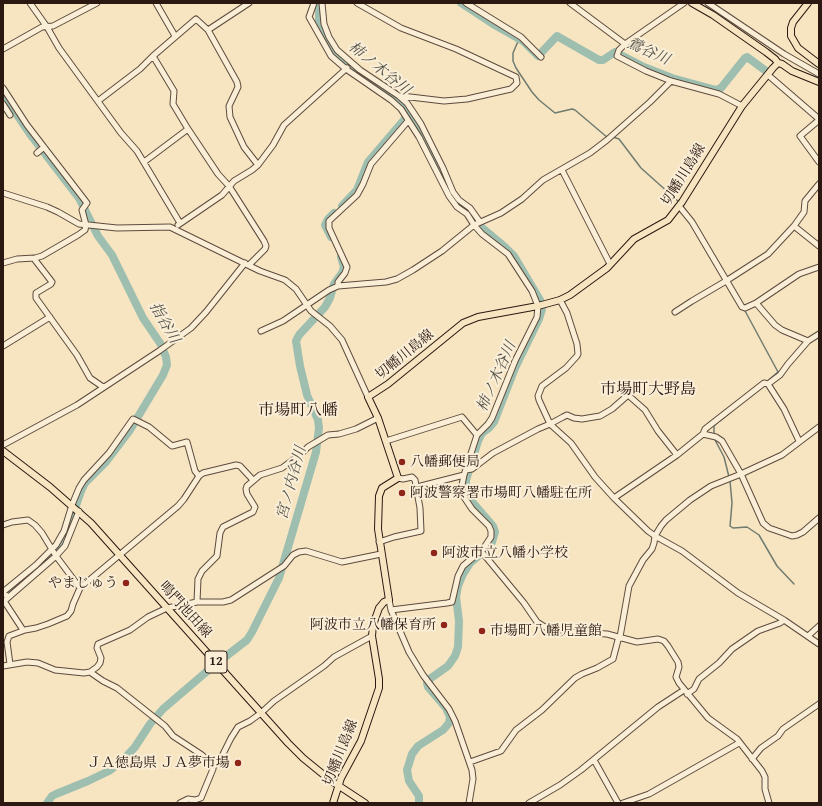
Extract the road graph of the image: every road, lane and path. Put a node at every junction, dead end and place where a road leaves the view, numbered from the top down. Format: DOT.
graph roads {
  1 [pos="30,3"];
  2 [pos="98,3"];
  3 [pos="156,3"];
  4 [pos="249,3"];
  5 [pos="314,3"];
  6 [pos="322,3"];
  7 [pos="357,3"];
  8 [pos="466,3"];
  9 [pos="570,3"];
  10 [pos="684,3"];
  11 [pos="692,3"];
  12 [pos="708,3"];
  13 [pos="807,4"];
  14 [pos="47,27"];
  15 [pos="208,30"];
  16 [pos="175,36"];
  17 [pos="625,44"];
  18 [pos="3,49"];
  19 [pos="540,55"];
  20 [pos="153,56"];
  21 [pos="778,63"];
  22 [pos="819,64"];
  23 [pos="349,66"];
  24 [pos="819,74"];
  25 [pos="768,75"];
  26 [pos="805,76"];
  27 [pos="671,81"];
  28 [pos="819,82"];
  29 [pos="819,86"];
  30 [pos="3,88"];
  31 [pos="399,96"];
  32 [pos="98,101"];
  33 [pos="3,104"];
  34 [pos="742,106"];
  35 [pos="10,115"];
  36 [pos="818,120"];
  37 [pos="411,121"];
  38 [pos="188,129"];
  39 [pos="44,147"];
  40 [pos="38,152"];
  41 [pos="144,162"];
  42 [pos="819,162"];
  43 [pos="258,165"];
  44 [pos="562,170"];
  45 [pos="819,184"];
  46 [pos="229,186"];
  47 [pos="3,194"];
  48 [pos="680,204"];
  49 [pos="180,223"];
  50 [pos="477,224"];
  51 [pos="90,226"];
  52 [pos="794,226"];
  53 [pos="176,229"];
  54 [pos="819,246"];
  55 [pos="35,258"];
  56 [pos="3,262"];
  57 [pos="247,264"];
  58 [pos="610,264"];
  59 [pos="819,267"];
  60 [pos="727,280"];
  61 [pos="336,286"];
  62 [pos="560,300"];
  63 [pos="756,303"];
  64 [pos="540,305"];
  65 [pos="307,306"];
  66 [pos="675,312"];
  67 [pos="50,317"];
  68 [pos="261,331"];
  69 [pos="819,335"];
  70 [pos="808,341"];
  71 [pos="3,346"];
  72 [pos="766,384"];
  73 [pos="103,388"];
  74 [pos="368,397"];
  75 [pos="378,418"];
  76 [pos="550,424"];
  77 [pos="819,427"];
  78 [pos="703,434"];
  79 [pos="477,435"];
  80 [pos="386,441"];
  81 [pos="799,441"];
  82 [pos="3,445"];
  83 [pos="3,451"];
  84 [pos="676,455"];
  85 [pos="467,471"];
  86 [pos="741,474"];
  87 [pos="199,476"];
  88 [pos="398,478"];
  89 [pos="253,480"];
  90 [pos="417,486"];
  91 [pos="614,498"];
  92 [pos="75,508"];
  93 [pos="819,518"];
  94 [pos="3,525"];
  95 [pos="655,536"];
  96 [pos="379,542"];
  97 [pos="481,552"];
  98 [pos="54,553"];
  99 [pos="382,554"];
  100 [pos="120,556"];
  101 [pos="80,588"];
  102 [pos="5,598"];
  103 [pos="389,600"];
  104 [pos="197,602"];
  105 [pos="167,608"];
  106 [pos="391,610"];
  107 [pos="784,620"];
  108 [pos="819,626"];
  109 [pos="23,630"];
  110 [pos="372,636"];
  111 [pos="808,636"];
  112 [pos="620,637"];
  113 [pos="819,644"];
  114 [pos="10,664"];
  115 [pos="3,666"];
  116 [pos="90,672"];
  117 [pos="685,692"];
  118 [pos="819,704"];
  119 [pos="261,713"];
  120 [pos="739,742"];
  121 [pos="752,759"];
  122 [pos="594,760"];
  123 [pos="470,762"];
  124 [pos="213,769"];
  125 [pos="339,786"];
  126 [pos="195,802"];
  127 [pos="180,803"];
  128 [pos="333,803"];
  129 [pos="365,803"];
  130 [pos="469,803"];
  131 [pos="529,803"];
  132 [pos="618,803"];
  133 [pos="623,803"];
  134 [pos="769,803"];
  1 -- 14 [label="street"];
  2 -- 14 [label="street"];
  3 -- 16 [label="street"];
  4 -- 15 [label="street"];
  5 -- 23 [label="street"];
  6 -- 23 [label="street"];
  7 -- 31 [label="street"];
  8 -- 19 [label="street"];
  9 -- 17 [label="street"];
  10 -- 17 [label="street"];
  11 -- 21 [label="main road"];
  12 -- 24 [label="street"];
  13 -- 22 [label="main road"];
  14 -- 18 [label="street"];
  14 -- 32 [label="street"];
  15 -- 16 [label="street"];
  15 -- 43 [label="street"];
  16 -- 20 [label="street"];
  17 -- 27 [label="street"];
  20 -- 32 [label="street"];
  20 -- 38 [label="street"];
  21 -- 25 [label="main road, 切幡川島線"];
  21 -- 26 [label="main road"];
  23 -- 31 [label="street"];
  23 -- 37 [label="street"];
  23 -- 43 [label="street"];
  25 -- 34 [label="main road, 切幡川島線"];
  25 -- 36 [label="street"];
  26 -- 28 [label="main road"];
  26 -- 29 [label="main road"];
  27 -- 34 [label="street"];
  27 -- 44 [label="street"];
  30 -- 39 [label="street"];
  31 -- 37 [label="street"];
  32 -- 41 [label="street"];
  33 -- 35 [label="street"];
  34 -- 48 [label="main road, 切幡川島線"];
  36 -- 42 [label="street"];
  37 -- 50 [label="street"];
  37 -- 50 [label="street"];
  37 -- 61 [label="street"];
  38 -- 41 [label="street"];
  38 -- 46 [label="street"];
  39 -- 40 [label="street"];
  39 -- 51 [label="street"];
  41 -- 49 [label="street"];
  43 -- 46 [label="street"];
  44 -- 50 [label="street"];
  44 -- 58 [label="street"];
  45 -- 52 [label="street"];
  46 -- 49 [label="street"];
  46 -- 57 [label="street"];
  47 -- 51 [label="street"];
  48 -- 58 [label="main road, 切幡川島線"];
  48 -- 60 [label="street"];
  49 -- 53 [label="street"];
  50 -- 61 [label="street"];
  50 -- 64 [label="street"];
  51 -- 53 [label="street"];
  51 -- 55 [label="street"];
  52 -- 54 [label="street"];
  52 -- 60 [label="street"];
  53 -- 57 [label="street"];
  55 -- 56 [label="street"];
  55 -- 67 [label="street"];
  57 -- 65 [label="street"];
  57 -- 73 [label="street"];
  58 -- 62 [label="main road, 切幡川島線"];
  59 -- 63 [label="street"];
  60 -- 63 [label="street"];
  60 -- 66 [label="street"];
  61 -- 65 [label="street"];
  62 -- 64 [label="main road, 切幡川島線"];
  62 -- 76 [label="street"];
  63 -- 70 [label="street"];
  64 -- 74 [label="main road, 切幡川島線"];
  64 -- 79 [label="street"];
  65 -- 68 [label="street"];
  65 -- 74 [label="street"];
  67 -- 71 [label="street"];
  67 -- 73 [label="street"];
  69 -- 70 [label="street"];
  70 -- 72 [label="street"];
  72 -- 78 [label="street"];
  72 -- 81 [label="street"];
  73 -- 82 [label="street"];
  74 -- 75 [label="main road, 切幡川島線"];
  75 -- 80 [label="main road, 切幡川島線"];
  75 -- 89 [label="street"];
  76 -- 84 [label="street"];
  76 -- 85 [label="street"];
  76 -- 91 [label="street"];
  77 -- 81 [label="street"];
  78 -- 84 [label="street"];
  78 -- 86 [label="street"];
  79 -- 80 [label="street"];
  79 -- 85 [label="street"];
  80 -- 88 [label="main road, 切幡川島線"];
  81 -- 86 [label="street"];
  83 -- 92 [label="main road, 鳴門池田線 / 12"];
  84 -- 91 [label="street"];
  85 -- 90 [label="street"];
  85 -- 97 [label="street"];
  86 -- 93 [label="street"];
  86 -- 95 [label="street"];
  87 -- 89 [label="street"];
  87 -- 92 [label="street"];
  87 -- 100 [label="street"];
  88 -- 90 [label="street"];
  88 -- 96 [label="main road"];
  89 -- 104 [label="street"];
  90 -- 96 [label="street"];
  91 -- 95 [label="street"];
  92 -- 98 [label="street"];
  92 -- 98 [label="street"];
  92 -- 100 [label="main road, 鳴門池田線 / 12"];
  94 -- 98 [label="street"];
  95 -- 107 [label="street"];
  95 -- 112 [label="street"];
  96 -- 99 [label="main road"];
  97 -- 106 [label="street"];
  97 -- 112 [label="street"];
  98 -- 101 [label="street"];
  98 -- 102 [label="street"];
  99 -- 103 [label="main road"];
  99 -- 104 [label="street"];
  100 -- 101 [label="street"];
  100 -- 105 [label="main road, 鳴門池田線 / 12"];
  101 -- 109 [label="street"];
  102 -- 109 [label="street"];
  103 -- 106 [label="street"];
  103 -- 110 [label="main road, 切幡川島線"];
  104 -- 105 [label="street"];
  105 -- 116 [label="street"];
  105 -- 119 [label="main road, 鳴門池田線 / 12"];
  106 -- 123 [label="street"];
  107 -- 111 [label="street"];
  107 -- 117 [label="street"];
  108 -- 111 [label="street"];
  109 -- 114 [label="street"];
  110 -- 119 [label="street"];
  110 -- 125 [label="main road, 切幡川島線"];
  111 -- 113 [label="street"];
  112 -- 117 [label="street"];
  112 -- 123 [label="street"];
  114 -- 115 [label="street"];
  114 -- 116 [label="street"];
  116 -- 119 [label="street"];
  117 -- 120 [label="street"];
  117 -- 122 [label="street"];
  118 -- 121 [label="street"];
  119 -- 125 [label="main road, 鳴門池田線 / 12"];
  120 -- 121 [label="street"];
  120 -- 133 [label="street"];
  121 -- 134 [label="street"];
  122 -- 131 [label="street"];
  122 -- 132 [label="street"];
  123 -- 130 [label="street"];
  124 -- 126 [label="street"];
  125 -- 128 [label="main road, 切幡川島線"];
  125 -- 129 [label="main road, 鳴門池田線 / 12"];
  126 -- 127 [label="street"];
}
